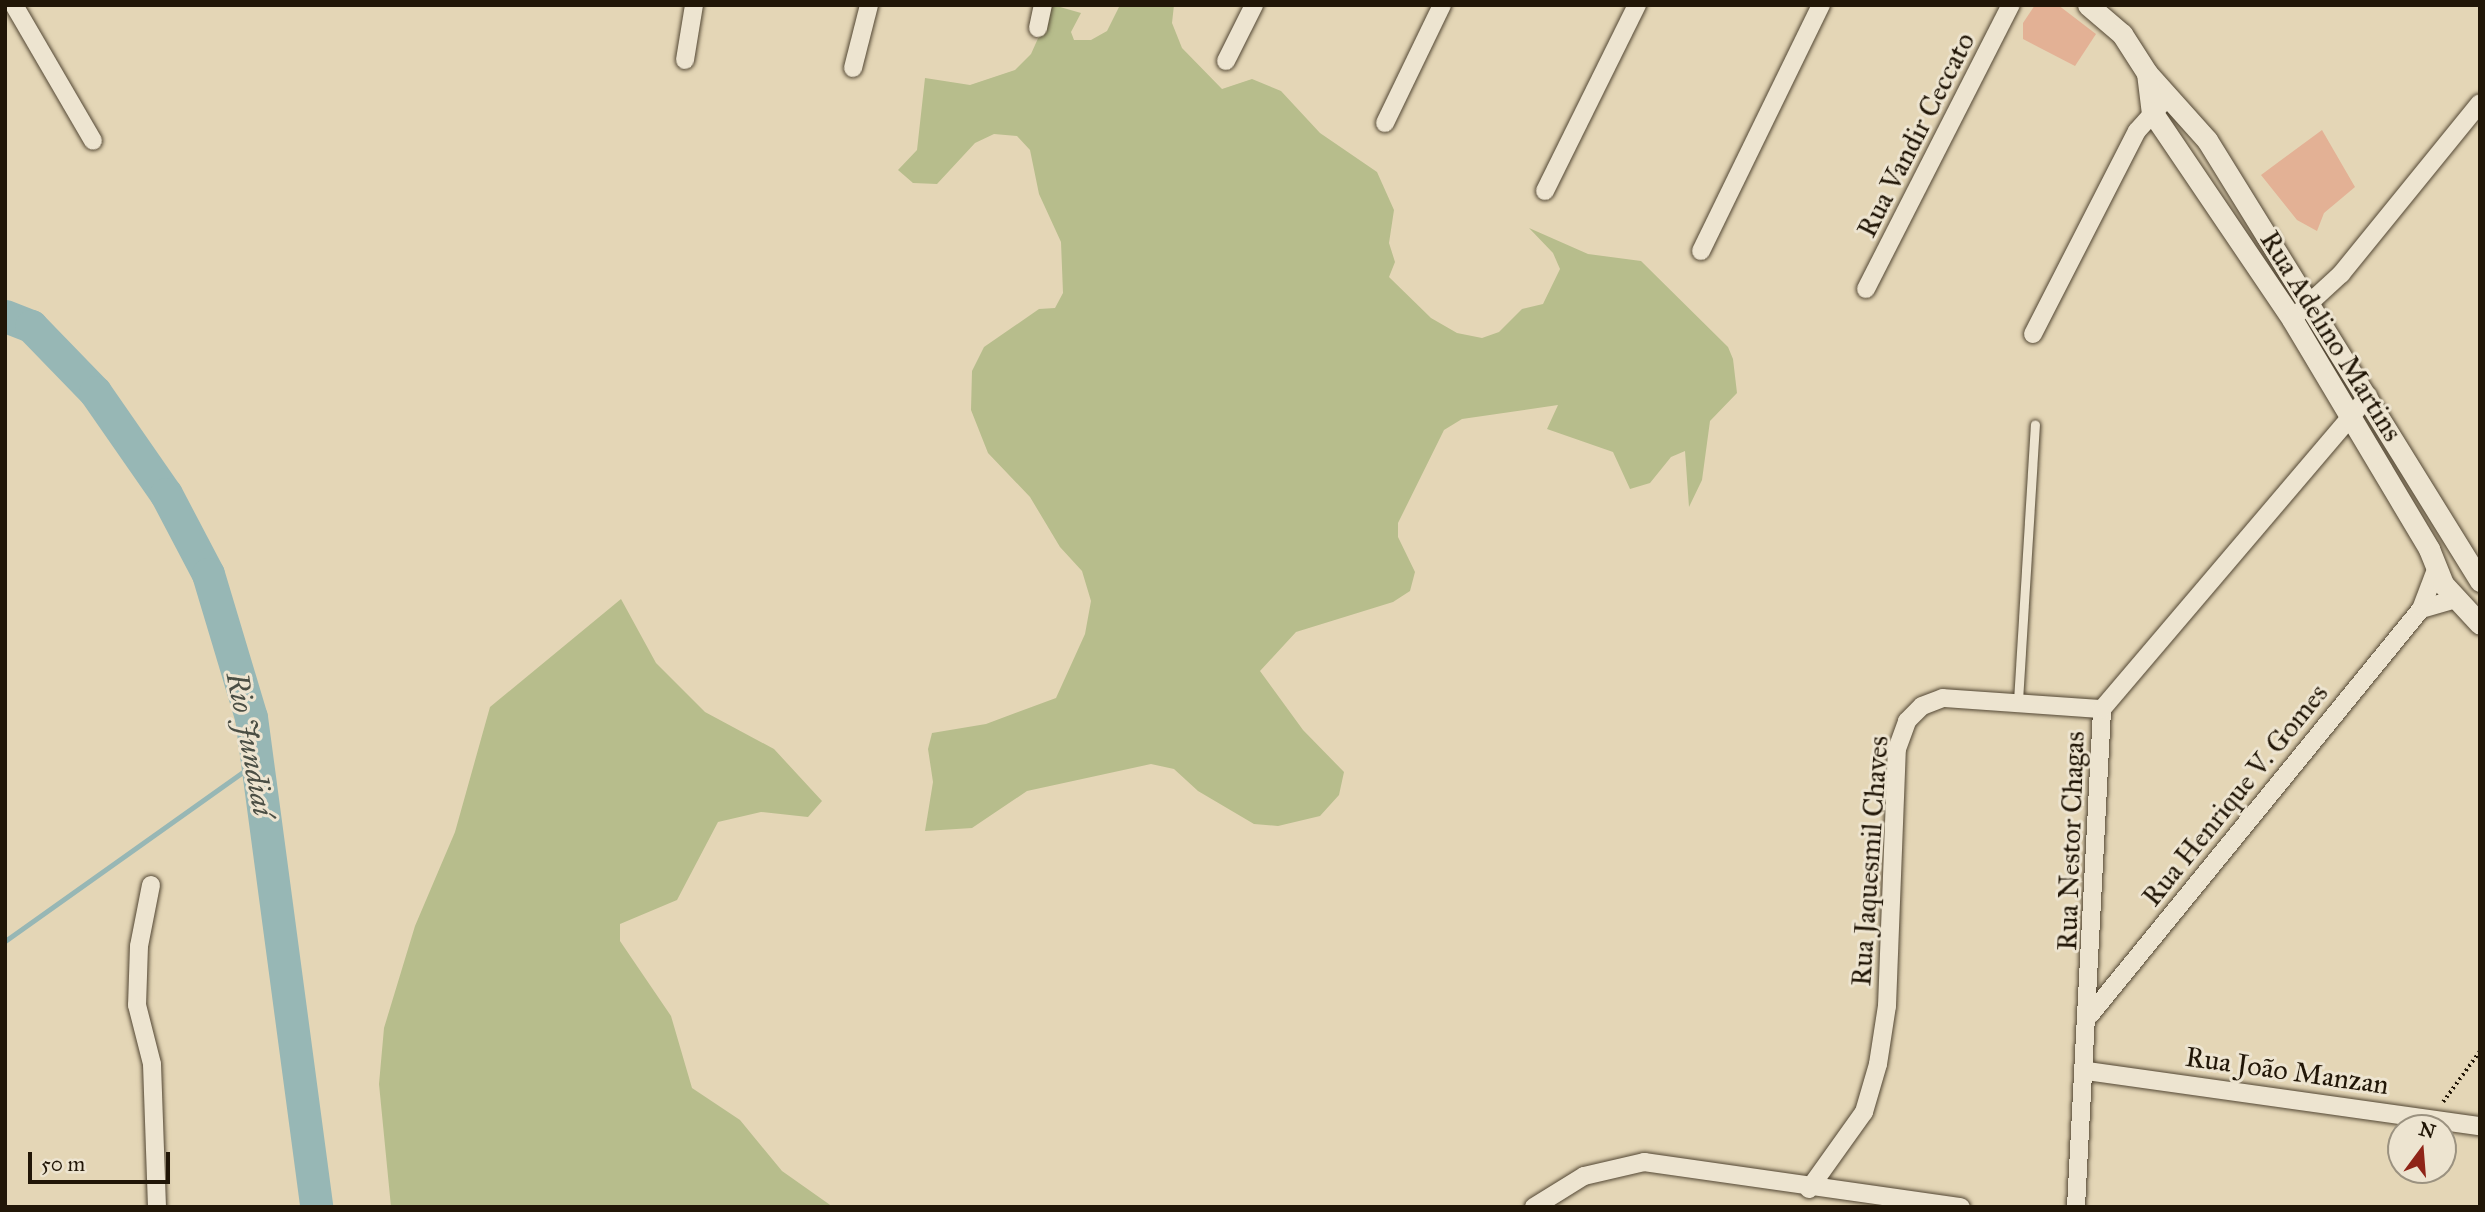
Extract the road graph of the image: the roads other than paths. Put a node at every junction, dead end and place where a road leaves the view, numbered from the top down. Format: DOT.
graph roads {
  1 [pos="14,5"];
  2 [pos="694,5"];
  3 [pos="869,5"];
  4 [pos="1043,5"];
  5 [pos="1254,5"];
  6 [pos="1442,5"];
  7 [pos="1637,5"];
  8 [pos="1821,5"];
  9 [pos="2011,5"];
  10 [pos="2088,5"];
  11 [pos="1038,28"];
  12 [pos="685,60"];
  13 [pos="1226,61"];
  14 [pos="853,68"];
  15 [pos="2147,73"];
  16 [pos="2171,96"];
  17 [pos="2480,103"];
  18 [pos="2152,112"];
  19 [pos="1385,123"];
  20 [pos="93,141"];
  21 [pos="1545,191"];
  22 [pos="1701,251"];
  23 [pos="1866,289"];
  24 [pos="2312,305"];
  25 [pos="2291,319"];
  26 [pos="2033,334"];
  27 [pos="2368,396"];
  28 [pos="2347,418"];
  29 [pos="2035,425"];
  30 [pos="2463,554"];
  31 [pos="2437,567"];
  32 [pos="2480,584"];
  33 [pos="2456,599"];
  34 [pos="2421,609"];
  35 [pos="2480,624"];
  36 [pos="2018,701"];
  37 [pos="2102,709"];
  38 [pos="151,885"];
  39 [pos="2090,1015"];
  40 [pos="2087,1071"];
  41 [pos="2480,1126"];
  42 [pos="1809,1189"];
  43 [pos="157,1207"];
  44 [pos="1534,1207"];
  45 [pos="1961,1207"];
  46 [pos="2076,1207"];
  1 -- 20 [label="street"];
  2 -- 12 [label="street"];
  3 -- 14 [label="street"];
  4 -- 11 [label="street"];
  5 -- 13 [label="street"];
  6 -- 19 [label="street"];
  7 -- 21 [label="street"];
  8 -- 22 [label="street"];
  9 -- 23 [label="street, Rua Vandir Ceccato"];
  10 -- 15 [label="street, Rua Adelino Martins"];
  15 -- 16 [label="street, Rua Adelino Martins"];
  15 -- 18 [label="street, Rua Adelino Martins"];
  16 -- 18 [label="street"];
  16 -- 24 [label="street, Rua Adelino Martins"];
  17 -- 24 [label="street"];
  18 -- 25 [label="street, Rua Adelino Martins"];
  18 -- 26 [label="street"];
  24 -- 25 [label="street"];
  24 -- 27 [label="street, Rua Adelino Martins"];
  25 -- 28 [label="street, Rua Adelino Martins"];
  27 -- 28 [label="street, Rua Nestor Chagas"];
  27 -- 30 [label="street, Rua Adelino Martins"];
  28 -- 31 [label="street, Rua Adelino Martins"];
  28 -- 37 [label="street, Rua Nestor Chagas"];
  29 -- 36 [label="lane"];
  30 -- 31 [label="street"];
  30 -- 32 [label="street, Rua Adelino Martins"];
  31 -- 33 [label="street, Rua Adelino Martins"];
  31 -- 34 [label="street, Rua Henrique V. Gomes"];
  32 -- 33 [label="street"];
  33 -- 34 [label="street"];
  33 -- 35 [label="street, Rua Adelino Martins"];
  34 -- 39 [label="street, Rua Henrique V. Gomes"];
  36 -- 37 [label="street, Rua Jaquesmil Chaves"];
  36 -- 42 [label="street, Rua Jaquesmil Chaves"];
  37 -- 39 [label="street, Rua Nestor Chagas"];
  38 -- 43 [label="street"];
  39 -- 40 [label="street, Rua Nestor Chagas"];
  40 -- 41 [label="street, Rua João Manzan"];
  40 -- 46 [label="street, Rua Nestor Chagas"];
  42 -- 44 [label="street"];
  42 -- 45 [label="street"];
}
